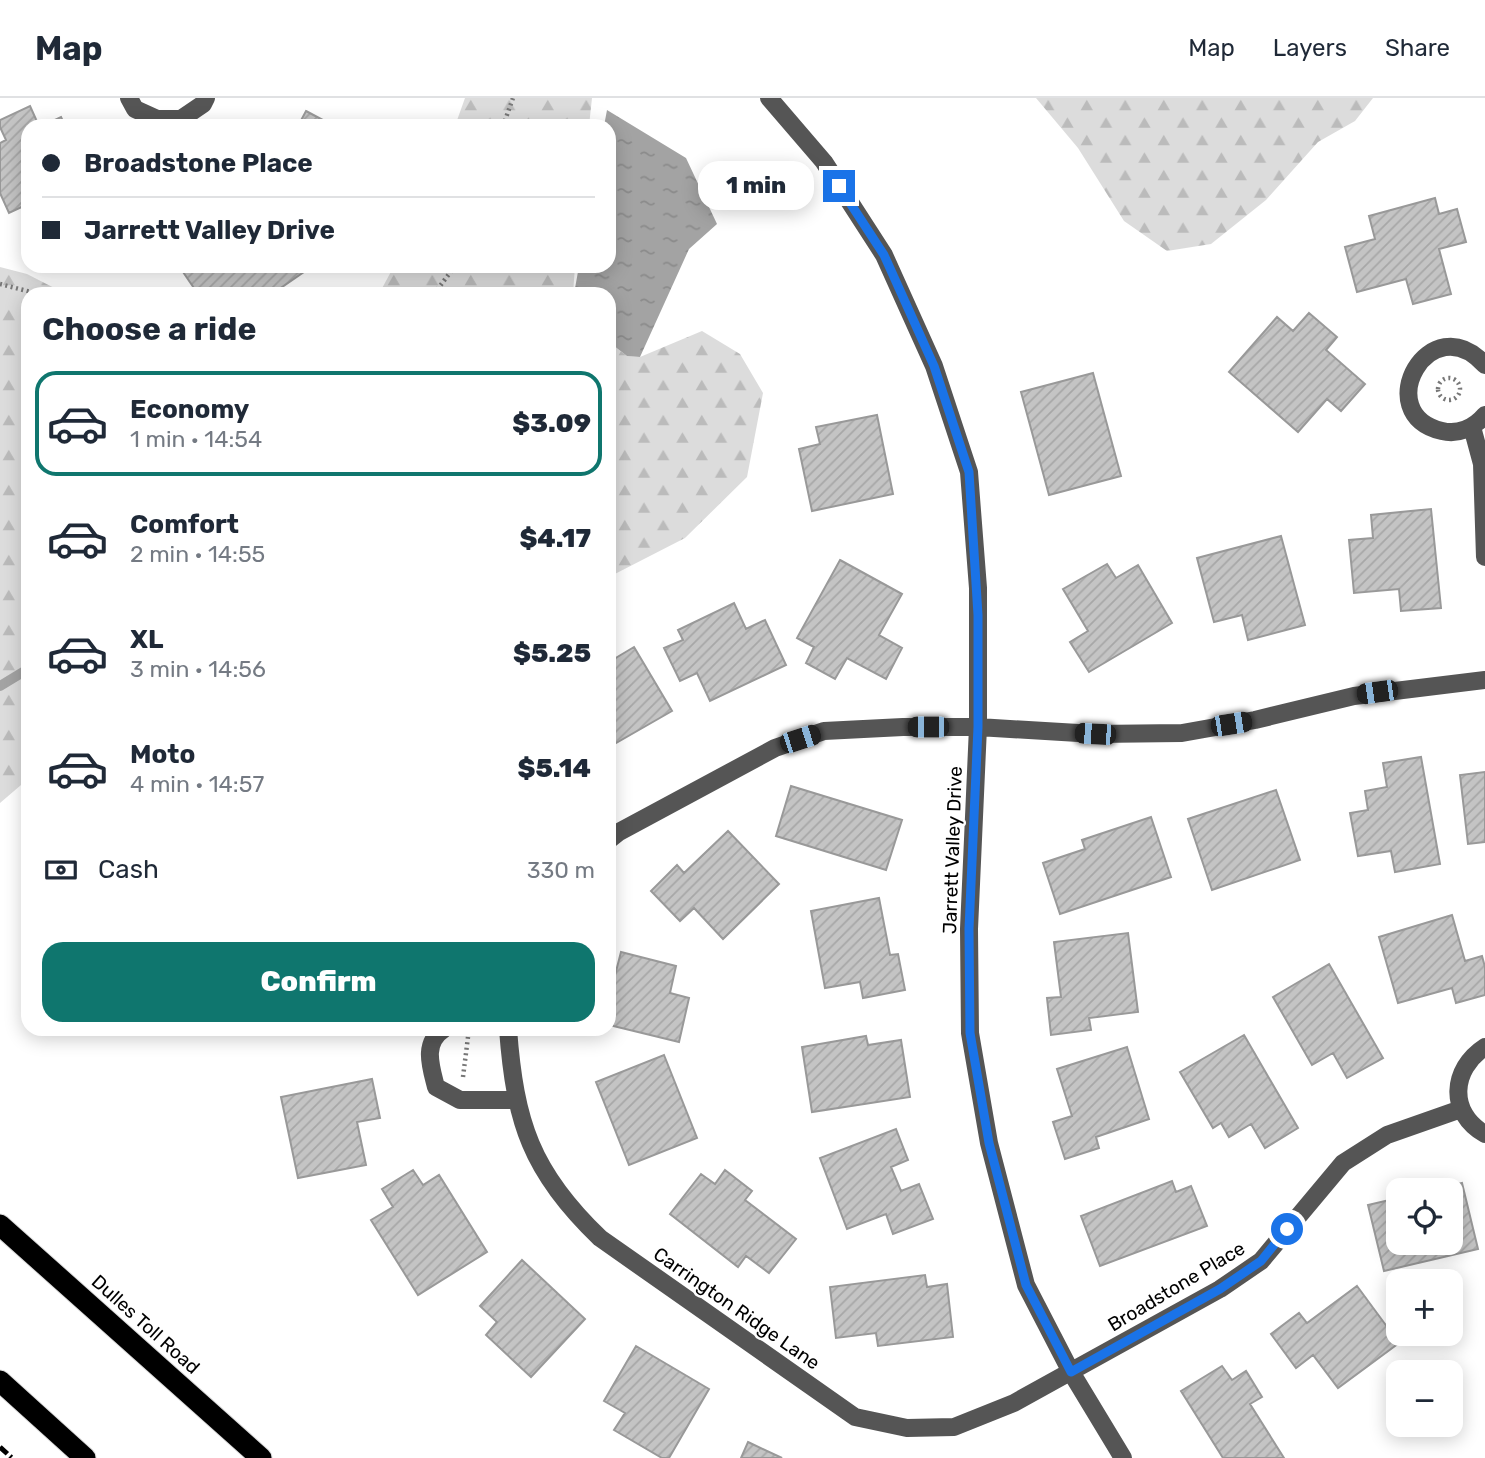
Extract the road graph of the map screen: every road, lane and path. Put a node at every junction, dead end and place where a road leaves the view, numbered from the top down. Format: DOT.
graph roads {
  1 [pos="129,98"];
  2 [pos="206,98"];
  3 [pos="513,98"];
  4 [pos="769,98"];
  5 [pos="506,119"];
  6 [pos="0,284"];
  7 [pos="21,289"];
  8 [pos="1485,365"];
  9 [pos="1438,387"];
  10 [pos="1478,421"];
  11 [pos="1485,558"];
  12 [pos="1485,680"];
  13 [pos="978,727"];
  14 [pos="616,834"];
  15 [pos="435,1036"];
  16 [pos="469,1036"];
  17 [pos="508,1036"];
  18 [pos="1485,1047"];
  19 [pos="460,1100"];
  20 [pos="517,1100"];
  21 [pos="1461,1109"];
  22 [pos="1485,1134"];
  23 [pos="0,1225"];
  24 [pos="1071,1372"];
  25 [pos="0,1381"];
  26 [pos="85,1458"];
  27 [pos="261,1458"];
  28 [pos="1123,1458"];
  1 -- 2 [label="street"];
  3 -- 5 [label="path"];
  4 -- 13 [label="street, Jarrett Valley Drive"];
  6 -- 7 [label="path"];
  8 -- 10 [label="street"];
  9 -- 9 [label="path"];
  10 -- 11 [label="street"];
  12 -- 13 [label="street"];
  13 -- 14 [label="street"];
  13 -- 24 [label="street, Jarrett Valley Drive"];
  15 -- 19 [label="street"];
  16 -- 19 [label="path"];
  17 -- 20 [label="street, Carrington Ridge Lane"];
  18 -- 21 [label="street"];
  19 -- 20 [label="street"];
  20 -- 24 [label="street, Carrington Ridge Lane"];
  21 -- 22 [label="street"];
  21 -- 24 [label="street, Broadstone Place"];
  23 -- 27 [label="highway, Dulles Toll Road"];
  24 -- 28 [label="street, Jarrett Valley Drive"];
  25 -- 26 [label="highway"];
}
